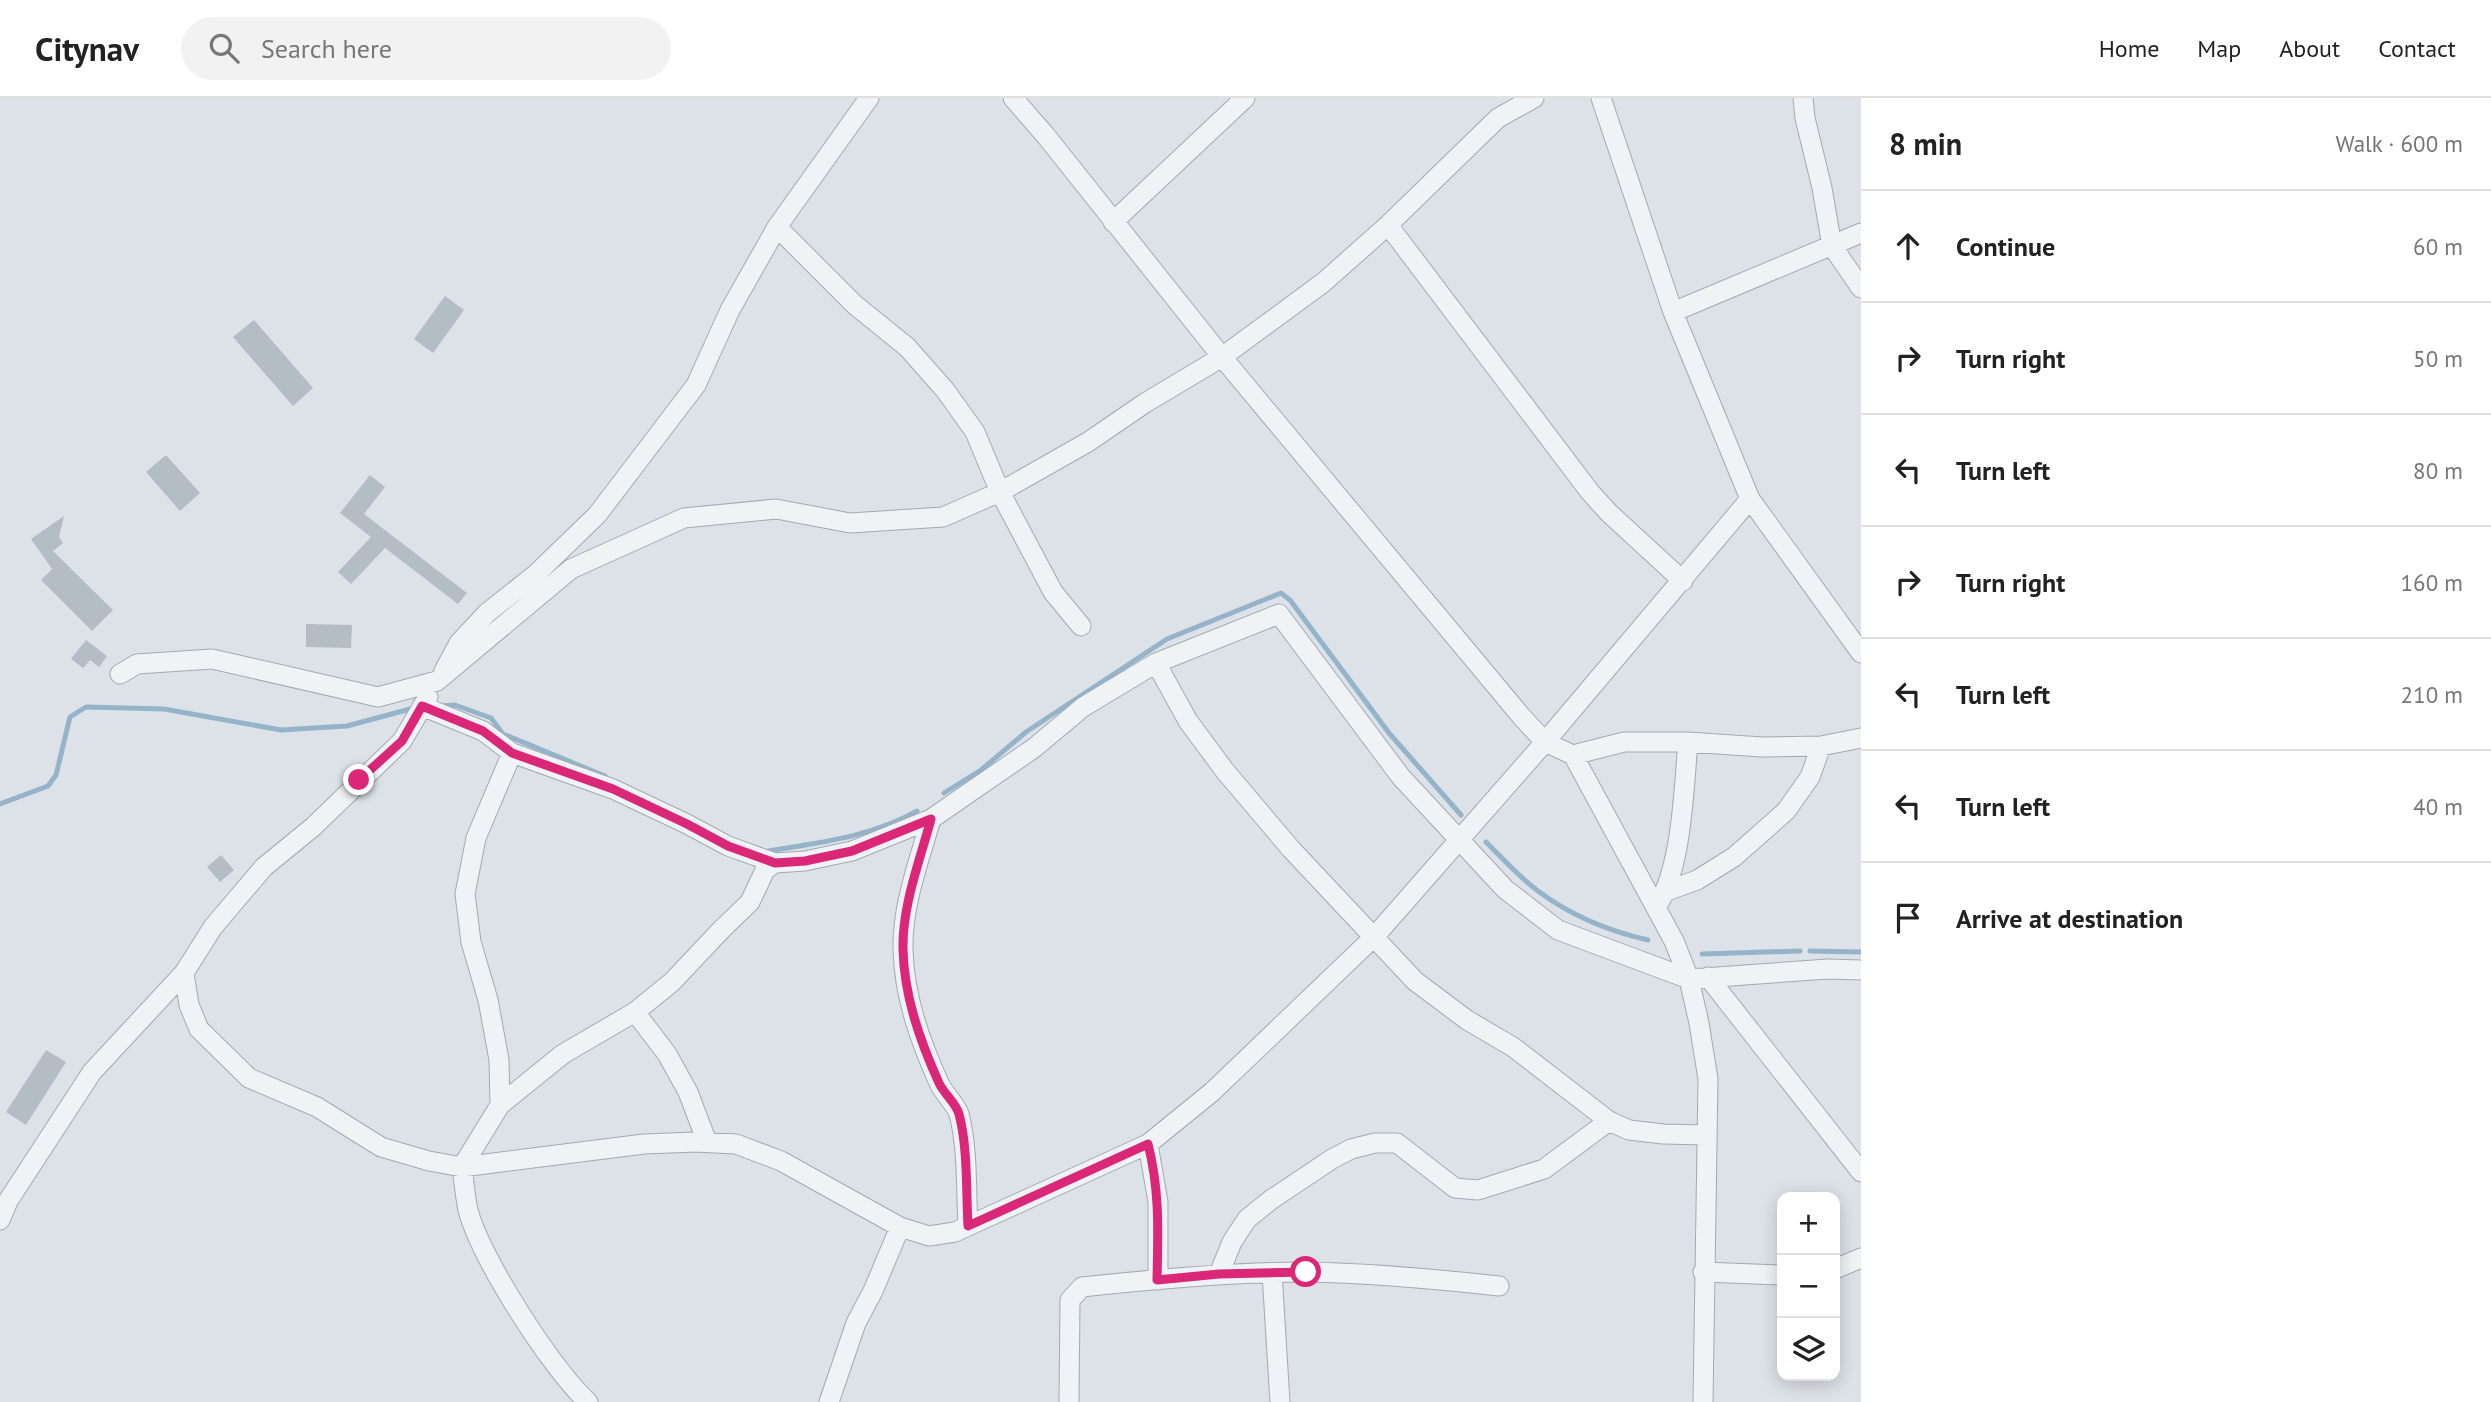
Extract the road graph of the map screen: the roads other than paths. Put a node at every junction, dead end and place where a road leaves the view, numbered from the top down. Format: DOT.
graph roads {
  1 [pos="869,98"];
  2 [pos="1013,98"];
  3 [pos="1245,98"];
  4 [pos="1534,98"];
  5 [pos="1803,98"];
  6 [pos="1608,99"];
  7 [pos="1114,222"];
  8 [pos="1388,225"];
  9 [pos="777,227"];
  10 [pos="1861,233"];
  11 [pos="1832,246"];
  12 [pos="1861,288"];
  13 [pos="1673,312"];
  14 [pos="1222,357"];
  15 [pos="1000,492"];
  16 [pos="1750,499"];
  17 [pos="1683,581"];
  18 [pos="1081,626"];
  19 [pos="1861,653"];
  20 [pos="1156,663"];
  21 [pos="120,674"];
  22 [pos="437,681"];
  23 [pos="422,706"];
  24 [pos="1861,738"];
  25 [pos="1545,742"];
  26 [pos="1688,742"];
  27 [pos="1821,747"];
  28 [pos="512,753"];
  29 [pos="1573,755"];
  30 [pos="931,819"];
  31 [pos="1459,840"];
  32 [pos="775,863"];
  33 [pos="1660,900"];
  34 [pos="1375,936"];
  35 [pos="1861,970"];
  36 [pos="184,973"];
  37 [pos="1698,978"];
  38 [pos="635,1012"];
  39 [pos="500,1105"];
  40 [pos="1609,1121"];
  41 [pos="1706,1135"];
  42 [pos="707,1142"];
  43 [pos="1148,1144"];
  44 [pos="462,1167"];
  45 [pos="1861,1172"];
  46 [pos="0,1220"];
  47 [pos="968,1226"];
  48 [pos="900,1227"];
  49 [pos="1861,1258"];
  50 [pos="1840,1267"];
  51 [pos="1703,1272"];
  52 [pos="1272,1273"];
  53 [pos="1219,1274"];
  54 [pos="1777,1275"];
  55 [pos="1157,1280"];
  56 [pos="1499,1286"];
  57 [pos="588,1402"];
  58 [pos="829,1402"];
  59 [pos="1069,1402"];
  60 [pos="1280,1402"];
  61 [pos="1703,1402"];
  1 -- 9 [label="street"];
  2 -- 7 [label="street"];
  3 -- 7 [label="street"];
  4 -- 8 [label="street"];
  5 -- 11 [label="street"];
  6 -- 13 [label="street"];
  7 -- 14 [label="street"];
  8 -- 14 [label="street"];
  8 -- 17 [label="street"];
  9 -- 15 [label="street"];
  9 -- 22 [label="street"];
  10 -- 11 [label="street"];
  11 -- 12 [label="street"];
  11 -- 13 [label="street"];
  13 -- 16 [label="street"];
  14 -- 15 [label="street"];
  14 -- 25 [label="street"];
  15 -- 18 [label="street"];
  15 -- 22 [label="street"];
  16 -- 17 [label="street"];
  16 -- 19 [label="street"];
  17 -- 25 [label="street"];
  20 -- 30 [label="street"];
  20 -- 31 [label="street"];
  20 -- 34 [label="street"];
  21 -- 22 [label="street"];
  22 -- 23 [label="street"];
  23 -- 28 [label="street"];
  23 -- 36 [label="street"];
  24 -- 27 [label="street"];
  25 -- 29 [label="street"];
  25 -- 31 [label="street"];
  26 -- 27 [label="street"];
  26 -- 29 [label="street"];
  26 -- 33 [label="street"];
  27 -- 33 [label="street"];
  28 -- 32 [label="street"];
  28 -- 39 [label="street"];
  29 -- 33 [label="street"];
  30 -- 32 [label="street"];
  30 -- 47 [label="street"];
  31 -- 34 [label="street"];
  31 -- 37 [label="street"];
  32 -- 38 [label="street"];
  33 -- 37 [label="street"];
  34 -- 40 [label="street"];
  34 -- 43 [label="street"];
  35 -- 37 [label="street"];
  36 -- 44 [label="street"];
  36 -- 46 [label="street"];
  37 -- 41 [label="street"];
  37 -- 45 [label="street"];
  38 -- 39 [label="street"];
  38 -- 42 [label="street"];
  39 -- 44 [label="street"];
  40 -- 41 [label="street"];
  40 -- 53 [label="street"];
  41 -- 51 [label="street"];
  42 -- 44 [label="street"];
  42 -- 48 [label="street"];
  43 -- 47 [label="street"];
  43 -- 55 [label="street"];
  44 -- 57 [label="street"];
  47 -- 48 [label="street"];
  48 -- 58 [label="street"];
  49 -- 50 [label="street"];
  51 -- 54 [label="street"];
  51 -- 61 [label="street"];
  52 -- 53 [label="street"];
  52 -- 56 [label="street"];
  52 -- 60 [label="street"];
  53 -- 55 [label="street"];
  55 -- 59 [label="street"];
}
